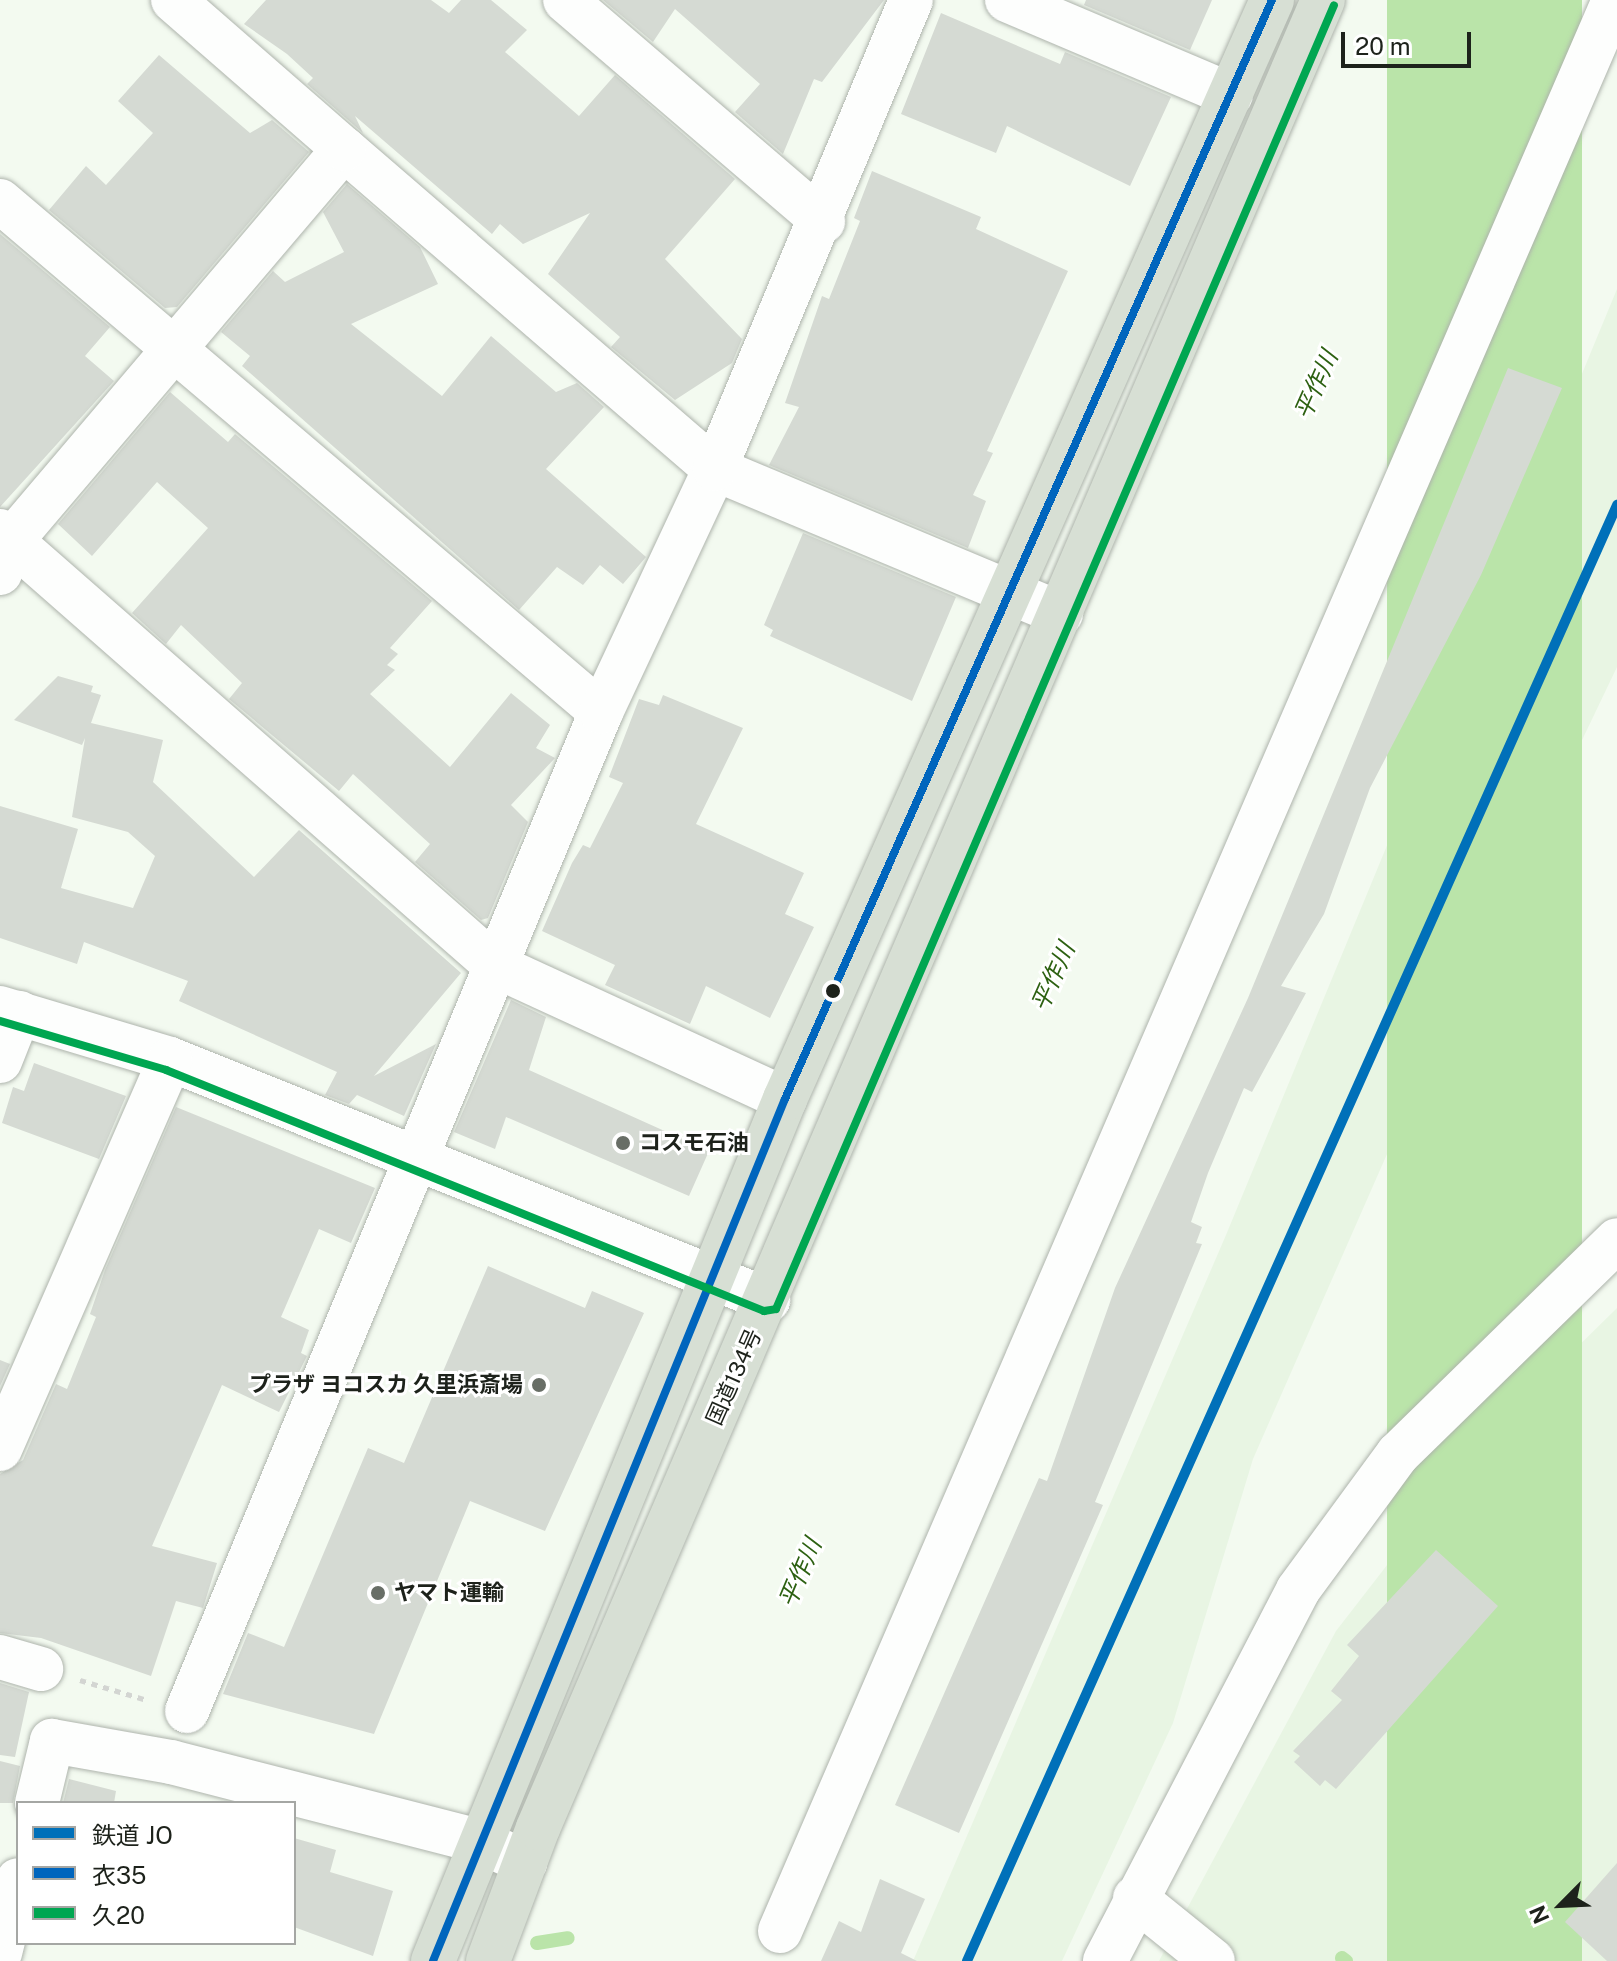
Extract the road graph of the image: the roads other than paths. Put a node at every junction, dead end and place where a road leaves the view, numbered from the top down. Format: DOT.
graph roads {
  1 [pos="173,0"];
  2 [pos="565,0"];
  3 [pos="911,0"];
  4 [pos="1007,0"];
  5 [pos="1272,0"];
  6 [pos="1323,0"];
  7 [pos="1614,0"];
  8 [pos="1231,95"];
  9 [pos="344,149"];
  10 [pos="0,201"];
  11 [pos="823,221"];
  12 [pos="174,350"];
  13 [pos="715,469"];
  14 [pos="4,548"];
  15 [pos="1010,593"];
  16 [pos="1061,614"];
  17 [pos="601,712"];
  18 [pos="496,966"];
  19 [pos="9,1011"];
  20 [pos="170,1059"];
  21 [pos="0,1061"];
  22 [pos="785,1099"];
  23 [pos="416,1162"];
  24 [pos="1617,1240"];
  25 [pos="710,1275"];
  26 [pos="768,1300"];
  27 [pos="0,1449"];
  28 [pos="0,1657"];
  29 [pos="41,1669"];
  30 [pos="187,1711"];
  31 [pos="37,1801"];
  32 [pos="479,1841"];
  33 [pos="525,1862"];
  34 [pos="16,1888"];
  35 [pos="1135,1898"];
  36 [pos="780,1931"];
  37 [pos="0,1953"];
  38 [pos="433,1961"];
  39 [pos="488,1961"];
  40 [pos="1105,1961"];
  41 [pos="1213,1961"];
  1 -- 9 [label="street"];
  2 -- 11 [label="street"];
  3 -- 11 [label="street"];
  4 -- 8 [label="street"];
  5 -- 8 [label="highway"];
  6 -- 16 [label="highway, 国道134号"];
  7 -- 36 [label="street"];
  8 -- 15 [label="highway"];
  9 -- 12 [label="street"];
  9 -- 13 [label="street"];
  10 -- 12 [label="street"];
  11 -- 13 [label="street"];
  12 -- 14 [label="street"];
  12 -- 17 [label="street"];
  13 -- 15 [label="street"];
  13 -- 17 [label="street"];
  14 -- 18 [label="street"];
  15 -- 16 [label="street"];
  15 -- 22 [label="highway"];
  16 -- 26 [label="highway, 国道134号"];
  17 -- 18 [label="street"];
  18 -- 22 [label="street"];
  18 -- 23 [label="street"];
  19 -- 20 [label="street"];
  19 -- 21 [label="street"];
  20 -- 23 [label="street"];
  20 -- 27 [label="street"];
  22 -- 25 [label="highway"];
  23 -- 25 [label="street"];
  23 -- 30 [label="street"];
  24 -- 35 [label="street"];
  25 -- 26 [label="street"];
  25 -- 32 [label="highway"];
  26 -- 33 [label="highway, 国道134号"];
  28 -- 29 [label="street"];
  31 -- 32 [label="street"];
  32 -- 33 [label="street"];
  32 -- 38 [label="highway"];
  33 -- 39 [label="highway, 国道134号"];
  34 -- 37 [label="street"];
  35 -- 40 [label="street"];
  35 -- 41 [label="street"];
}
